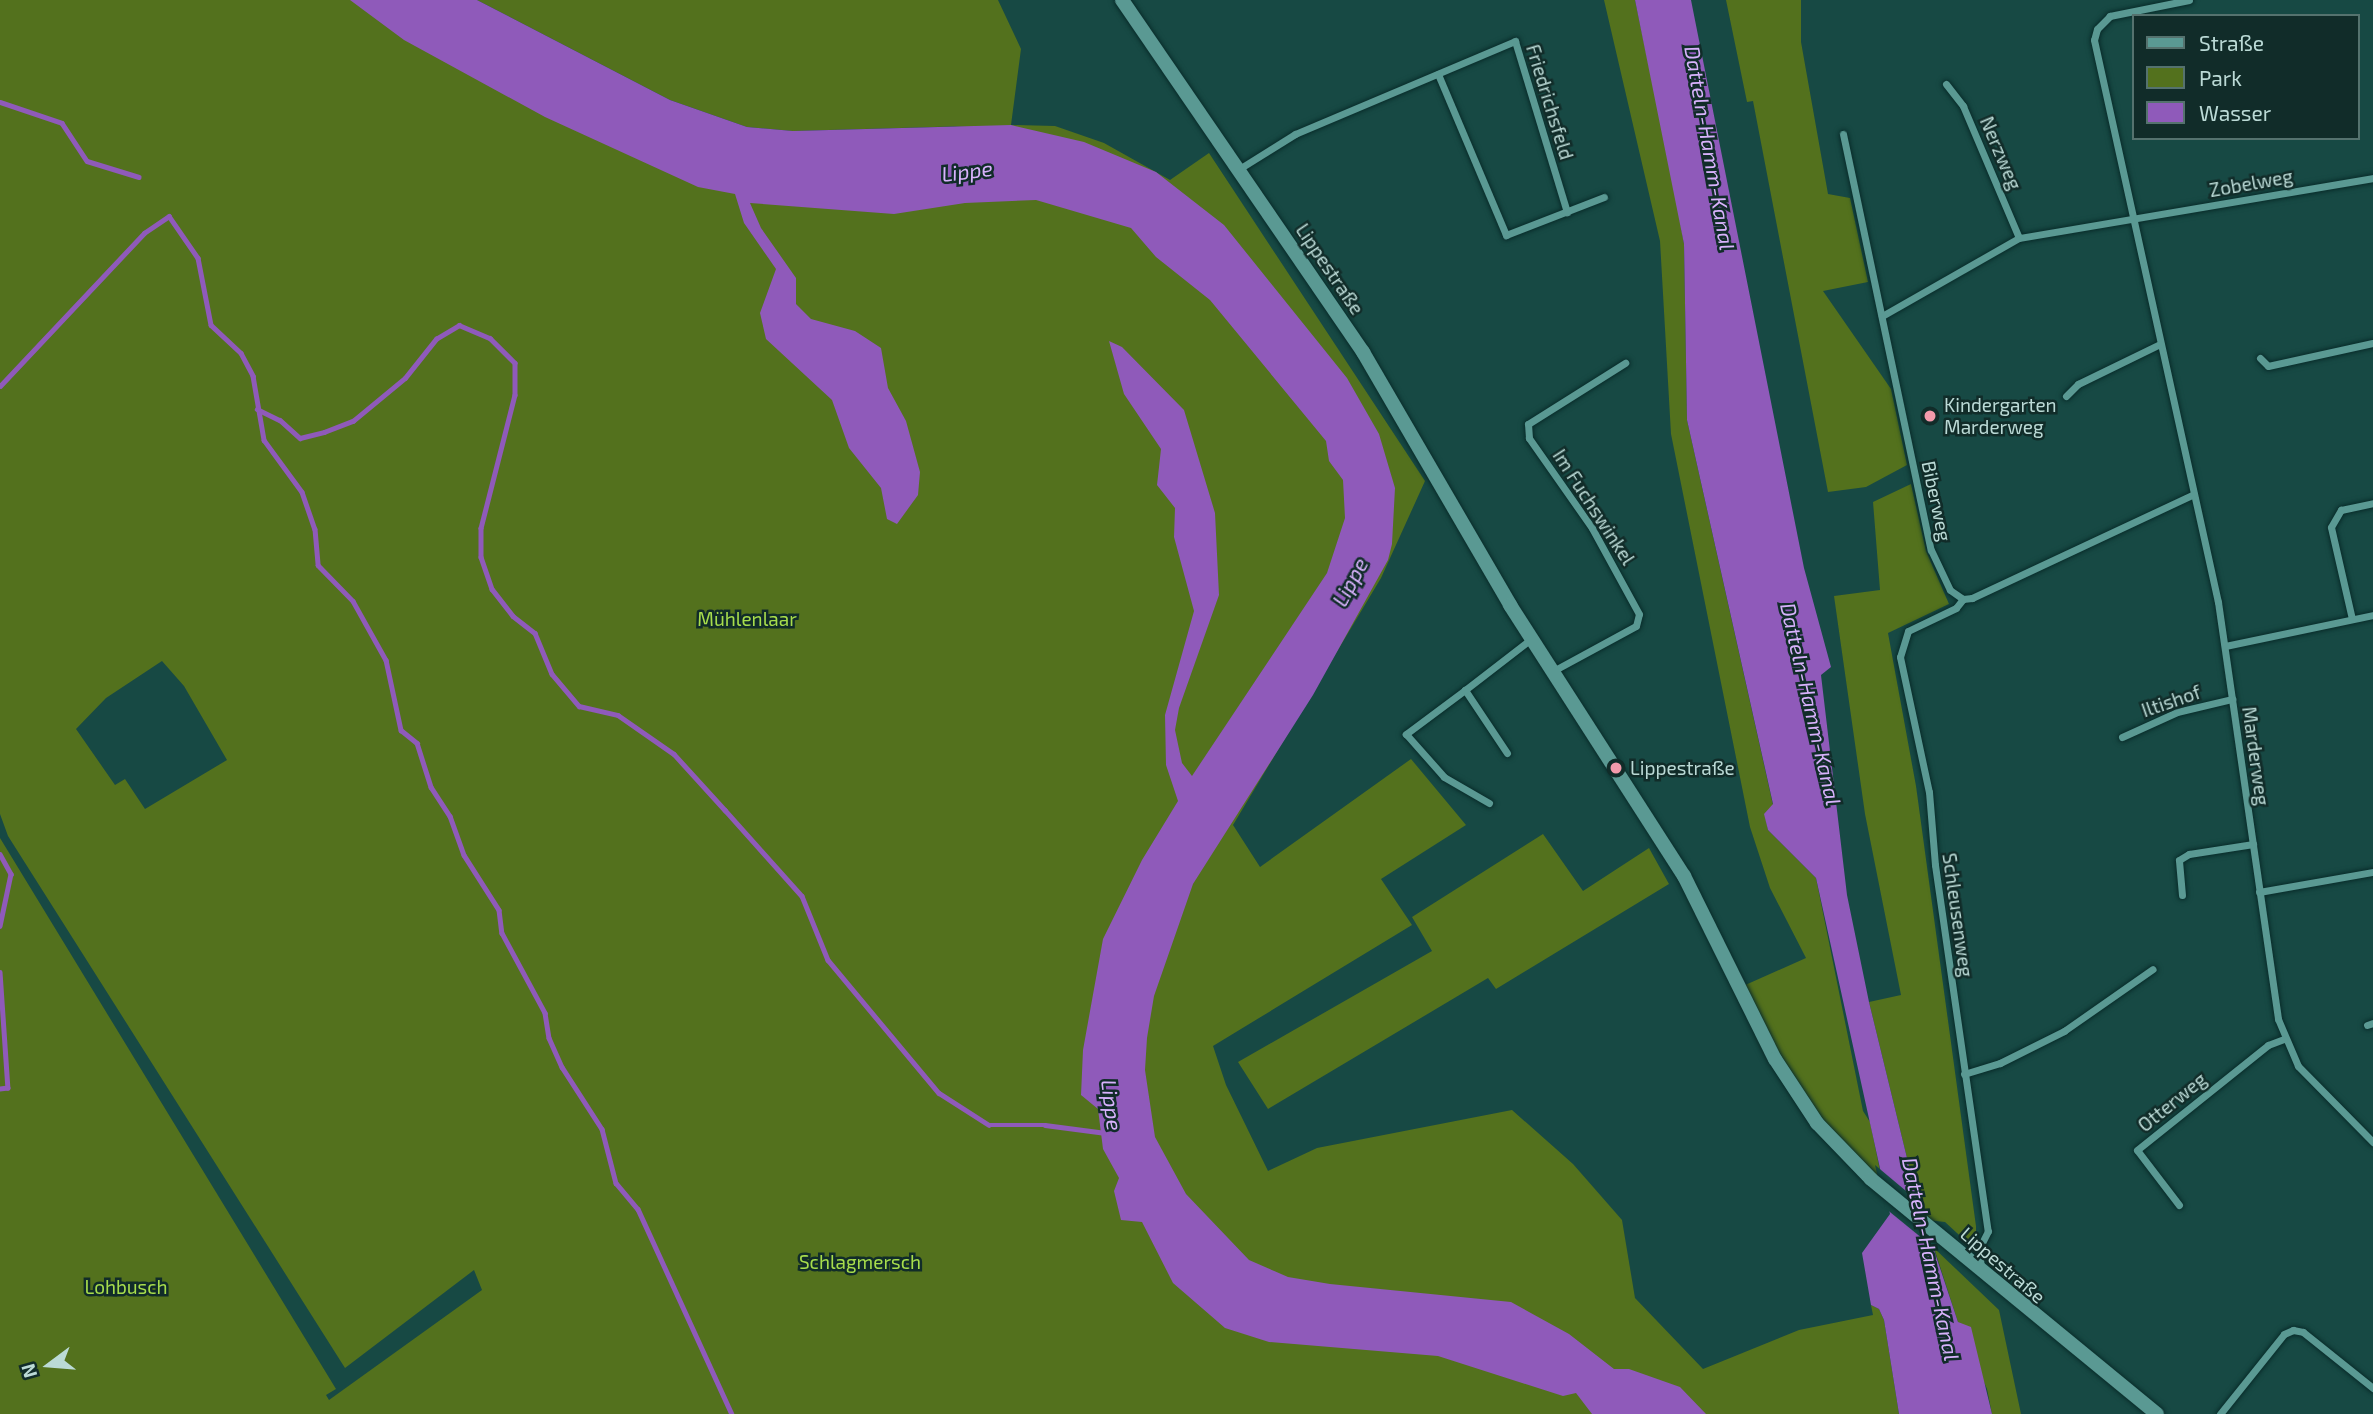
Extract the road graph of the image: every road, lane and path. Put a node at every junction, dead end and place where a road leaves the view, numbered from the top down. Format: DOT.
graph roads {
  1 [pos="1122,0"];
  2 [pos="2189,0"];
  3 [pos="1438,74"];
  4 [pos="1946,84"];
  5 [pos="1843,134"];
  6 [pos="1239,169"];
  7 [pos="2373,178"];
  8 [pos="1604,197"];
  9 [pos="1567,212"];
  10 [pos="2134,220"];
  11 [pos="2020,238"];
  12 [pos="1882,316"];
  13 [pos="2373,343"];
  14 [pos="2160,344"];
  15 [pos="2260,358"];
  16 [pos="1625,363"];
  17 [pos="2066,396"];
  18 [pos="2194,494"];
  19 [pos="2373,503"];
  20 [pos="1963,599"];
  21 [pos="2373,615"];
  22 [pos="2352,619"];
  23 [pos="1531,639"];
  24 [pos="2225,646"];
  25 [pos="1553,671"];
  26 [pos="1465,690"];
  27 [pos="2232,699"];
  28 [pos="2122,737"];
  29 [pos="1507,753"];
  30 [pos="1489,803"];
  31 [pos="2252,844"];
  32 [pos="2373,872"];
  33 [pos="2259,892"];
  34 [pos="2182,895"];
  35 [pos="2153,969"];
  36 [pos="2284,1039"];
  37 [pos="1964,1074"];
  38 [pos="2373,1142"];
  39 [pos="2179,1205"];
  40 [pos="1981,1269"];
  41 [pos="2373,1388"];
  42 [pos="2157,1414"];
  43 [pos="2220,1414"];
  1 -- 6 [label="main road, Lippestraße"];
  2 -- 10 [label="street, Marderweg"];
  3 -- 6 [label="street, Friedrichsfeld"];
  3 -- 9 [label="street"];
  3 -- 9 [label="street, Friedrichsfeld"];
  4 -- 11 [label="street, Nerzweg"];
  5 -- 12 [label="street, Biberweg"];
  6 -- 23 [label="main road, Lippestraße"];
  7 -- 10 [label="street, Zobelweg"];
  8 -- 9 [label="street"];
  10 -- 11 [label="street"];
  10 -- 14 [label="street, Marderweg"];
  11 -- 12 [label="street"];
  12 -- 20 [label="street, Biberweg"];
  13 -- 15 [label="street"];
  14 -- 17 [label="street"];
  14 -- 18 [label="street, Marderweg"];
  16 -- 25 [label="street, Im Fuchswinkel"];
  18 -- 20 [label="street"];
  18 -- 24 [label="street, Marderweg"];
  19 -- 22 [label="street"];
  20 -- 37 [label="street, Schleusenweg"];
  21 -- 22 [label="street"];
  22 -- 24 [label="street"];
  23 -- 25 [label="main road, Lippestraße"];
  23 -- 26 [label="street"];
  24 -- 27 [label="street, Marderweg"];
  25 -- 40 [label="main road, Lippestraße"];
  26 -- 29 [label="street"];
  26 -- 30 [label="street"];
  27 -- 28 [label="street, Iltishof"];
  27 -- 31 [label="street, Marderweg"];
  31 -- 33 [label="street, Marderweg"];
  31 -- 34 [label="street"];
  32 -- 33 [label="street"];
  33 -- 36 [label="street, Marderweg"];
  35 -- 37 [label="street"];
  36 -- 38 [label="street, Marderweg"];
  36 -- 39 [label="street, Otterweg"];
  37 -- 40 [label="street, Schleusenweg"];
  40 -- 42 [label="main road, Lippestraße"];
  41 -- 43 [label="street"];
}
